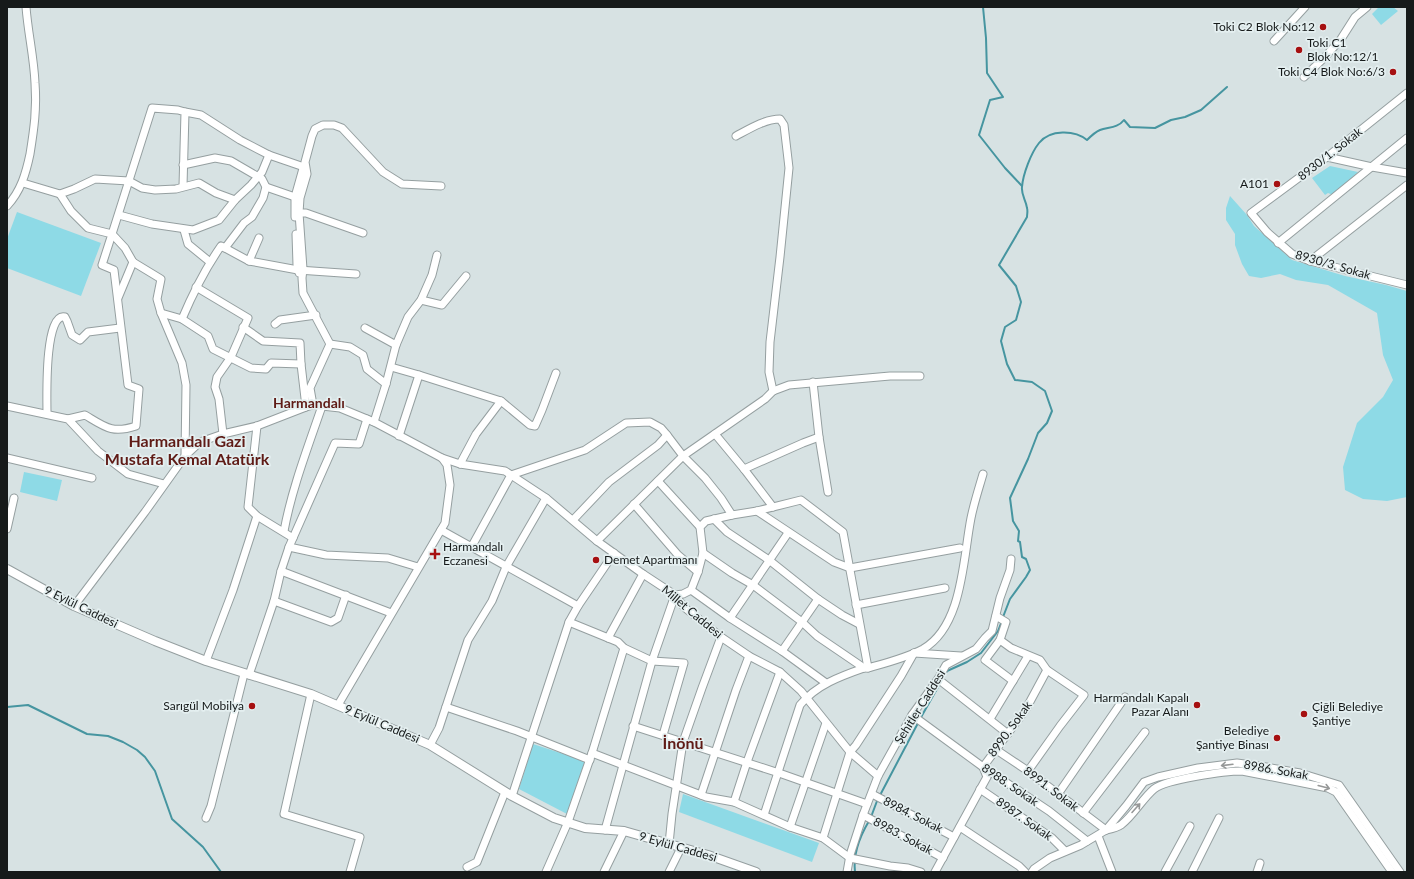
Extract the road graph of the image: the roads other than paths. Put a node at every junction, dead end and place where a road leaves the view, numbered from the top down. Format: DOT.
graph roads {
  1 [pos="26,7"];
  2 [pos="1305,7"];
  3 [pos="1367,7"];
  4 [pos="1274,41"];
  5 [pos="1304,77"];
  6 [pos="1407,93"];
  7 [pos="185,112"];
  8 [pos="736,136"];
  9 [pos="1407,138"];
  10 [pos="269,155"];
  11 [pos="1327,157"];
  12 [pos="304,164"];
  13 [pos="183,165"];
  14 [pos="1372,167"];
  15 [pos="1407,173"];
  16 [pos="258,176"];
  17 [pos="129,181"];
  18 [pos="23,183"];
  19 [pos="1407,185"];
  20 [pos="183,186"];
  21 [pos="441,186"];
  22 [pos="266,188"];
  23 [pos="60,194"];
  24 [pos="295,197"];
  25 [pos="235,200"];
  26 [pos="7,206"];
  27 [pos="299,213"];
  28 [pos="1250,213"];
  29 [pos="119,215"];
  30 [pos="184,230"];
  31 [pos="363,233"];
  32 [pos="112,234"];
  33 [pos="259,238"];
  34 [pos="1278,243"];
  35 [pos="225,248"];
  36 [pos="437,255"];
  37 [pos="249,261"];
  38 [pos="1310,261"];
  39 [pos="133,262"];
  40 [pos="210,262"];
  41 [pos="114,270"];
  42 [pos="300,270"];
  43 [pos="129,271"];
  44 [pos="356,274"];
  45 [pos="466,276"];
  46 [pos="1407,285"];
  47 [pos="196,287"];
  48 [pos="118,298"];
  49 [pos="421,300"];
  50 [pos="161,313"];
  51 [pos="316,315"];
  52 [pos="182,319"];
  53 [pos="275,324"];
  54 [pos="243,327"];
  55 [pos="120,328"];
  56 [pos="365,328"];
  57 [pos="330,344"];
  58 [pos="396,346"];
  59 [pos="231,357"];
  60 [pos="301,364"];
  61 [pos="391,367"];
  62 [pos="556,373"];
  63 [pos="419,375"];
  64 [pos="920,376"];
  65 [pos="813,382"];
  66 [pos="386,384"];
  67 [pos="773,391"];
  68 [pos="501,401"];
  69 [pos="7,406"];
  70 [pos="310,406"];
  71 [pos="322,406"];
  72 [pos="47,414"];
  73 [pos="68,419"];
  74 [pos="370,421"];
  75 [pos="257,426"];
  76 [pos="223,434"];
  77 [pos="715,434"];
  78 [pos="667,435"];
  79 [pos="399,436"];
  80 [pos="819,437"];
  81 [pos="185,456"];
  82 [pos="684,456"];
  83 [pos="7,458"];
  84 [pos="442,458"];
  85 [pos="460,464"];
  86 [pos="744,469"];
  87 [pos="511,474"];
  88 [pos="983,474"];
  89 [pos="92,478"];
  90 [pos="658,481"];
  91 [pos="164,484"];
  92 [pos="828,492"];
  93 [pos="14,498"];
  94 [pos="546,498"];
  95 [pos="634,504"];
  96 [pos="773,507"];
  97 [pos="757,511"];
  98 [pos="732,515"];
  99 [pos="257,516"];
  100 [pos="714,519"];
  101 [pos="573,520"];
  102 [pos="700,527"];
  103 [pos="7,529"];
  104 [pos="441,530"];
  105 [pos="284,531"];
  106 [pos="788,533"];
  107 [pos="293,538"];
  108 [pos="597,541"];
  109 [pos="472,546"];
  110 [pos="289,547"];
  111 [pos="960,548"];
  112 [pos="614,553"];
  113 [pos="703,553"];
  114 [pos="1011,559"];
  115 [pos="769,560"];
  116 [pos="418,567"];
  117 [pos="506,567"];
  118 [pos="850,568"];
  119 [pos="7,569"];
  120 [pos="281,571"];
  121 [pos="698,572"];
  122 [pos="643,574"];
  123 [pos="753,585"];
  124 [pos="946,588"];
  125 [pos="691,590"];
  126 [pos="346,595"];
  127 [pos="675,595"];
  128 [pos="818,599"];
  129 [pos="274,601"];
  130 [pos="856,605"];
  131 [pos="74,606"];
  132 [pos="578,606"];
  133 [pos="391,613"];
  134 [pos="997,617"];
  135 [pos="730,618"];
  136 [pos="569,622"];
  137 [pos="802,622"];
  138 [pos="859,624"];
  139 [pos="722,637"];
  140 [pos="608,638"];
  141 [pos="1000,640"];
  142 [pos="624,648"];
  143 [pos="782,651"];
  144 [pos="914,653"];
  145 [pos="750,656"];
  146 [pos="961,656"];
  147 [pos="1028,656"];
  148 [pos="206,661"];
  149 [pos="652,661"];
  150 [pos="866,668"];
  151 [pos="1047,670"];
  152 [pos="780,672"];
  153 [pos="247,674"];
  154 [pos="940,680"];
  155 [pos="1013,682"];
  156 [pos="826,684"];
  157 [pos="311,694"];
  158 [pos="806,697"];
  159 [pos="1125,698"];
  160 [pos="338,704"];
  161 [pos="446,707"];
  162 [pos="912,715"];
  163 [pos="990,719"];
  164 [pos="826,723"];
  165 [pos="633,726"];
  166 [pos="1145,732"];
  167 [pos="1008,734"];
  168 [pos="663,735"];
  169 [pos="531,737"];
  170 [pos="683,742"];
  171 [pos="430,745"];
  172 [pos="995,749"];
  173 [pos="850,752"];
  174 [pos="716,753"];
  175 [pos="591,757"];
  176 [pos="747,762"];
  177 [pos="624,765"];
  178 [pos="983,767"];
  179 [pos="1028,771"];
  180 [pos="779,773"];
  181 [pos="878,776"];
  182 [pos="806,782"];
  183 [pos="676,785"];
  184 [pos="980,789"];
  185 [pos="508,794"];
  186 [pos="836,794"];
  187 [pos="1058,794"];
  188 [pos="701,795"];
  189 [pos="874,795"];
  190 [pos="734,802"];
  191 [pos="867,804"];
  192 [pos="1083,813"];
  193 [pos="764,816"];
  194 [pos="865,816"];
  195 [pos="206,818"];
  196 [pos="1219,818"];
  197 [pos="568,822"];
  198 [pos="1190,826"];
  199 [pos="790,827"];
  200 [pos="960,827"];
  201 [pos="605,830"];
  202 [pos="1106,830"];
  203 [pos="624,831"];
  204 [pos="1098,836"];
  205 [pos="954,837"];
  206 [pos="823,838"];
  207 [pos="1087,841"];
  208 [pos="669,844"];
  209 [pos="681,848"];
  210 [pos="1065,851"];
  211 [pos="850,858"];
  212 [pos="943,858"];
  213 [pos="1260,863"];
  214 [pos="467,868"];
  215 [pos="350,872"];
  216 [pos="546,872"];
  217 [pos="604,872"];
  218 [pos="669,872"];
  219 [pos="756,872"];
  220 [pos="847,872"];
  221 [pos="921,872"];
  222 [pos="935,872"];
  223 [pos="1025,872"];
  224 [pos="1032,872"];
  225 [pos="1112,872"];
  226 [pos="1165,872"];
  227 [pos="1192,872"];
  228 [pos="1257,872"];
  229 [pos="1392,872"];
  230 [pos="1400,872"];
  1 -- 18 [label="street"];
  2 -- 4 [label="street"];
  3 -- 5 [label="street"];
  6 -- 11 [label="street, 8930/1. Sokak"];
  7 -- 10 [label="street"];
  7 -- 13 [label="street"];
  7 -- 17 [label="street"];
  8 -- 67 [label="street"];
  9 -- 14 [label="street"];
  10 -- 12 [label="street"];
  10 -- 16 [label="street"];
  11 -- 14 [label="street"];
  11 -- 28 [label="street, 8930/1. Sokak"];
  12 -- 21 [label="street"];
  12 -- 24 [label="street"];
  12 -- 27 [label="street"];
  13 -- 16 [label="street"];
  13 -- 20 [label="street"];
  14 -- 15 [label="street"];
  14 -- 34 [label="street"];
  16 -- 22 [label="street"];
  16 -- 25 [label="street"];
  17 -- 20 [label="street"];
  17 -- 23 [label="street"];
  17 -- 29 [label="street"];
  18 -- 23 [label="street"];
  18 -- 26 [label="street"];
  19 -- 38 [label="street"];
  20 -- 25 [label="street"];
  22 -- 24 [label="street"];
  22 -- 35 [label="street"];
  23 -- 32 [label="street"];
  24 -- 42 [label="street"];
  25 -- 30 [label="street"];
  27 -- 31 [label="street"];
  27 -- 42 [label="street"];
  28 -- 34 [label="street, 8930/3. Sokak"];
  29 -- 30 [label="street"];
  29 -- 32 [label="street"];
  30 -- 40 [label="street"];
  32 -- 39 [label="street"];
  32 -- 41 [label="street"];
  33 -- 37 [label="street"];
  34 -- 38 [label="street, 8930/3. Sokak"];
  35 -- 37 [label="street"];
  35 -- 40 [label="street"];
  36 -- 49 [label="street"];
  37 -- 42 [label="street"];
  38 -- 46 [label="street, 8930/3. Sokak"];
  39 -- 43 [label="street"];
  39 -- 50 [label="street"];
  40 -- 47 [label="street"];
  41 -- 43 [label="street"];
  41 -- 48 [label="street"];
  42 -- 44 [label="street"];
  42 -- 51 [label="street"];
  43 -- 48 [label="street"];
  45 -- 49 [label="street"];
  47 -- 52 [label="street"];
  47 -- 54 [label="street"];
  48 -- 55 [label="street"];
  49 -- 58 [label="street"];
  50 -- 52 [label="street"];
  50 -- 81 [label="street"];
  51 -- 53 [label="street"];
  51 -- 57 [label="street"];
  52 -- 59 [label="street"];
  54 -- 59 [label="street"];
  54 -- 60 [label="street"];
  55 -- 72 [label="street"];
  55 -- 73 [label="street"];
  56 -- 58 [label="street"];
  57 -- 66 [label="street"];
  57 -- 70 [label="street"];
  58 -- 61 [label="street"];
  59 -- 60 [label="street"];
  59 -- 76 [label="street"];
  60 -- 70 [label="street"];
  61 -- 63 [label="street"];
  61 -- 66 [label="street"];
  62 -- 68 [label="street"];
  63 -- 68 [label="street"];
  63 -- 79 [label="street"];
  64 -- 65 [label="street"];
  65 -- 67 [label="street"];
  65 -- 80 [label="street"];
  66 -- 74 [label="street"];
  67 -- 77 [label="street"];
  68 -- 85 [label="street"];
  69 -- 72 [label="street"];
  70 -- 71 [label="street, Millet Caddesi"];
  70 -- 75 [label="street"];
  71 -- 74 [label="street, Millet Caddesi"];
  71 -- 105 [label="street"];
  72 -- 73 [label="street"];
  73 -- 91 [label="street"];
  74 -- 79 [label="street, Millet Caddesi"];
  74 -- 107 [label="street"];
  75 -- 76 [label="street"];
  75 -- 99 [label="street"];
  76 -- 81 [label="street"];
  77 -- 82 [label="street"];
  77 -- 86 [label="street"];
  78 -- 82 [label="street"];
  78 -- 87 [label="street"];
  78 -- 101 [label="street"];
  79 -- 84 [label="street, Millet Caddesi"];
  80 -- 86 [label="street"];
  80 -- 92 [label="street"];
  81 -- 91 [label="street"];
  82 -- 90 [label="street"];
  82 -- 98 [label="street"];
  83 -- 89 [label="street"];
  84 -- 85 [label="street, Millet Caddesi"];
  84 -- 104 [label="street"];
  85 -- 87 [label="street, Millet Caddesi"];
  86 -- 96 [label="street"];
  87 -- 94 [label="street, Millet Caddesi"];
  87 -- 109 [label="street"];
  88 -- 144 [label="street"];
  90 -- 95 [label="street"];
  90 -- 102 [label="street"];
  91 -- 131 [label="street"];
  93 -- 103 [label="street"];
  94 -- 101 [label="street, Millet Caddesi"];
  94 -- 117 [label="street"];
  95 -- 108 [label="street"];
  95 -- 121 [label="street"];
  96 -- 97 [label="street"];
  96 -- 118 [label="street"];
  97 -- 98 [label="street"];
  97 -- 106 [label="street"];
  98 -- 100 [label="street"];
  99 -- 105 [label="street"];
  99 -- 148 [label="street"];
  100 -- 102 [label="street"];
  100 -- 115 [label="street"];
  101 -- 108 [label="street, Millet Caddesi"];
  102 -- 113 [label="street"];
  104 -- 109 [label="street"];
  104 -- 116 [label="street"];
  105 -- 107 [label="street"];
  106 -- 115 [label="street"];
  106 -- 118 [label="street"];
  107 -- 110 [label="street"];
  108 -- 112 [label="street, Millet Caddesi"];
  109 -- 117 [label="street"];
  110 -- 116 [label="street"];
  110 -- 120 [label="street"];
  111 -- 118 [label="street"];
  112 -- 122 [label="street, Millet Caddesi"];
  112 -- 132 [label="street"];
  113 -- 121 [label="street"];
  113 -- 123 [label="street"];
  114 -- 134 [label="street, Şehitler Caddesi"];
  115 -- 123 [label="street"];
  115 -- 128 [label="street"];
  116 -- 133 [label="street"];
  117 -- 132 [label="street"];
  117 -- 161 [label="street"];
  118 -- 130 [label="street"];
  119 -- 131 [label="main road, 9 Eylül Caddesi"];
  120 -- 126 [label="street"];
  120 -- 129 [label="street"];
  121 -- 125 [label="street"];
  122 -- 127 [label="street, Millet Caddesi"];
  122 -- 140 [label="street"];
  123 -- 135 [label="street"];
  123 -- 137 [label="street"];
  124 -- 130 [label="street"];
  125 -- 127 [label="street"];
  125 -- 135 [label="street"];
  126 -- 129 [label="street"];
  126 -- 133 [label="street"];
  127 -- 139 [label="street, Millet Caddesi"];
  127 -- 149 [label="street"];
  128 -- 137 [label="street"];
  128 -- 138 [label="street"];
  129 -- 153 [label="street"];
  130 -- 138 [label="street"];
  131 -- 148 [label="main road, 9 Eylül Caddesi"];
  132 -- 136 [label="street"];
  133 -- 160 [label="street"];
  134 -- 141 [label="street"];
  134 -- 146 [label="street, Şehitler Caddesi"];
  135 -- 143 [label="street"];
  136 -- 140 [label="street"];
  136 -- 169 [label="street"];
  137 -- 143 [label="street"];
  137 -- 150 [label="street"];
  138 -- 150 [label="street"];
  139 -- 145 [label="street, Millet Caddesi"];
  139 -- 170 [label="street"];
  140 -- 142 [label="street"];
  141 -- 147 [label="street"];
  141 -- 155 [label="street"];
  142 -- 149 [label="street"];
  142 -- 175 [label="street"];
  143 -- 156 [label="street"];
  144 -- 146 [label="street"];
  144 -- 150 [label="street"];
  144 -- 173 [label="street"];
  145 -- 152 [label="street, Millet Caddesi"];
  145 -- 174 [label="street"];
  146 -- 154 [label="street, Şehitler Caddesi"];
  147 -- 151 [label="street"];
  147 -- 155 [label="street"];
  148 -- 153 [label="main road, 9 Eylül Caddesi"];
  149 -- 165 [label="street"];
  149 -- 168 [label="street"];
  150 -- 156 [label="street"];
  151 -- 167 [label="street, 8990. Sokak"];
  151 -- 179 [label="street"];
  152 -- 158 [label="street, Millet Caddesi"];
  152 -- 176 [label="street"];
  153 -- 157 [label="main road, 9 Eylül Caddesi"];
  153 -- 195 [label="street"];
  154 -- 162 [label="street, Şehitler Caddesi"];
  154 -- 163 [label="street"];
  155 -- 163 [label="street"];
  156 -- 158 [label="street"];
  157 -- 160 [label="main road, 9 Eylül Caddesi"];
  157 -- 215 [label="street"];
  158 -- 164 [label="street, Millet Caddesi"];
  158 -- 180 [label="street"];
  159 -- 187 [label="street"];
  160 -- 171 [label="main road, 9 Eylül Caddesi"];
  161 -- 169 [label="street"];
  161 -- 171 [label="street"];
  162 -- 178 [label="street, 8988. Sokak"];
  162 -- 181 [label="street, Şehitler Caddesi"];
  163 -- 167 [label="street"];
  164 -- 173 [label="street, Millet Caddesi"];
  164 -- 182 [label="street"];
  165 -- 168 [label="street"];
  165 -- 177 [label="street"];
  166 -- 192 [label="street"];
  167 -- 172 [label="street, 8990. Sokak"];
  168 -- 170 [label="street"];
  169 -- 175 [label="street"];
  169 -- 185 [label="street"];
  170 -- 174 [label="street"];
  170 -- 183 [label="street"];
  171 -- 185 [label="main road, 9 Eylül Caddesi"];
  172 -- 178 [label="street, 8990. Sokak"];
  172 -- 179 [label="street, 8991. Sokak"];
  173 -- 181 [label="street, Millet Caddesi"];
  173 -- 186 [label="street"];
  174 -- 176 [label="street"];
  174 -- 188 [label="street"];
  175 -- 177 [label="street"];
  175 -- 197 [label="street"];
  176 -- 180 [label="street"];
  176 -- 190 [label="street"];
  177 -- 183 [label="street"];
  177 -- 201 [label="street"];
  178 -- 184 [label="street, 8990. Sokak"];
  178 -- 207 [label="street, 8988. Sokak"];
  179 -- 187 [label="street, 8991. Sokak"];
  180 -- 182 [label="street"];
  180 -- 193 [label="street"];
  181 -- 189 [label="street, Şehitler Caddesi"];
  182 -- 186 [label="street"];
  182 -- 199 [label="street"];
  183 -- 188 [label="street"];
  183 -- 208 [label="street"];
  184 -- 200 [label="street, 8990. Sokak"];
  184 -- 210 [label="street, 8987. Sokak"];
  185 -- 197 [label="main road, 9 Eylül Caddesi"];
  185 -- 214 [label="street"];
  186 -- 191 [label="street"];
  186 -- 206 [label="street"];
  187 -- 192 [label="street, 8991. Sokak"];
  188 -- 190 [label="street"];
  189 -- 191 [label="street, Şehitler Caddesi"];
  189 -- 205 [label="street, 8984. Sokak"];
  190 -- 193 [label="street"];
  191 -- 194 [label="street, Şehitler Caddesi"];
  192 -- 202 [label="street, 8991. Sokak"];
  193 -- 199 [label="street"];
  194 -- 211 [label="street, Şehitler Caddesi"];
  194 -- 212 [label="street, 8983. Sokak"];
  196 -- 227 [label="street"];
  197 -- 201 [label="main road, 9 Eylül Caddesi"];
  197 -- 216 [label="street"];
  198 -- 226 [label="street"];
  199 -- 206 [label="street"];
  200 -- 205 [label="street, 8990. Sokak"];
  200 -- 223 [label="street"];
  201 -- 203 [label="main road, 9 Eylül Caddesi"];
  202 -- 204 [label="street, 8986. Sokak"];
  202 -- 229 [label="street, 8986. Sokak, one-way"];
  230 -- 202 [label="street, 8986. Sokak, one-way"];
  203 -- 208 [label="main road, 9 Eylül Caddesi"];
  203 -- 217 [label="street"];
  204 -- 207 [label="street, 8986. Sokak"];
  204 -- 225 [label="street"];
  205 -- 212 [label="street, 8990. Sokak"];
  206 -- 211 [label="street"];
  207 -- 210 [label="street, 8986. Sokak"];
  208 -- 209 [label="main road, 9 Eylül Caddesi"];
  209 -- 218 [label="street"];
  209 -- 219 [label="main road, 9 Eylül Caddesi"];
  210 -- 224 [label="street, 8986. Sokak"];
  211 -- 220 [label="street, Şehitler Caddesi"];
  211 -- 221 [label="street"];
  212 -- 222 [label="street, 8990. Sokak"];
  213 -- 228 [label="street"];
}
